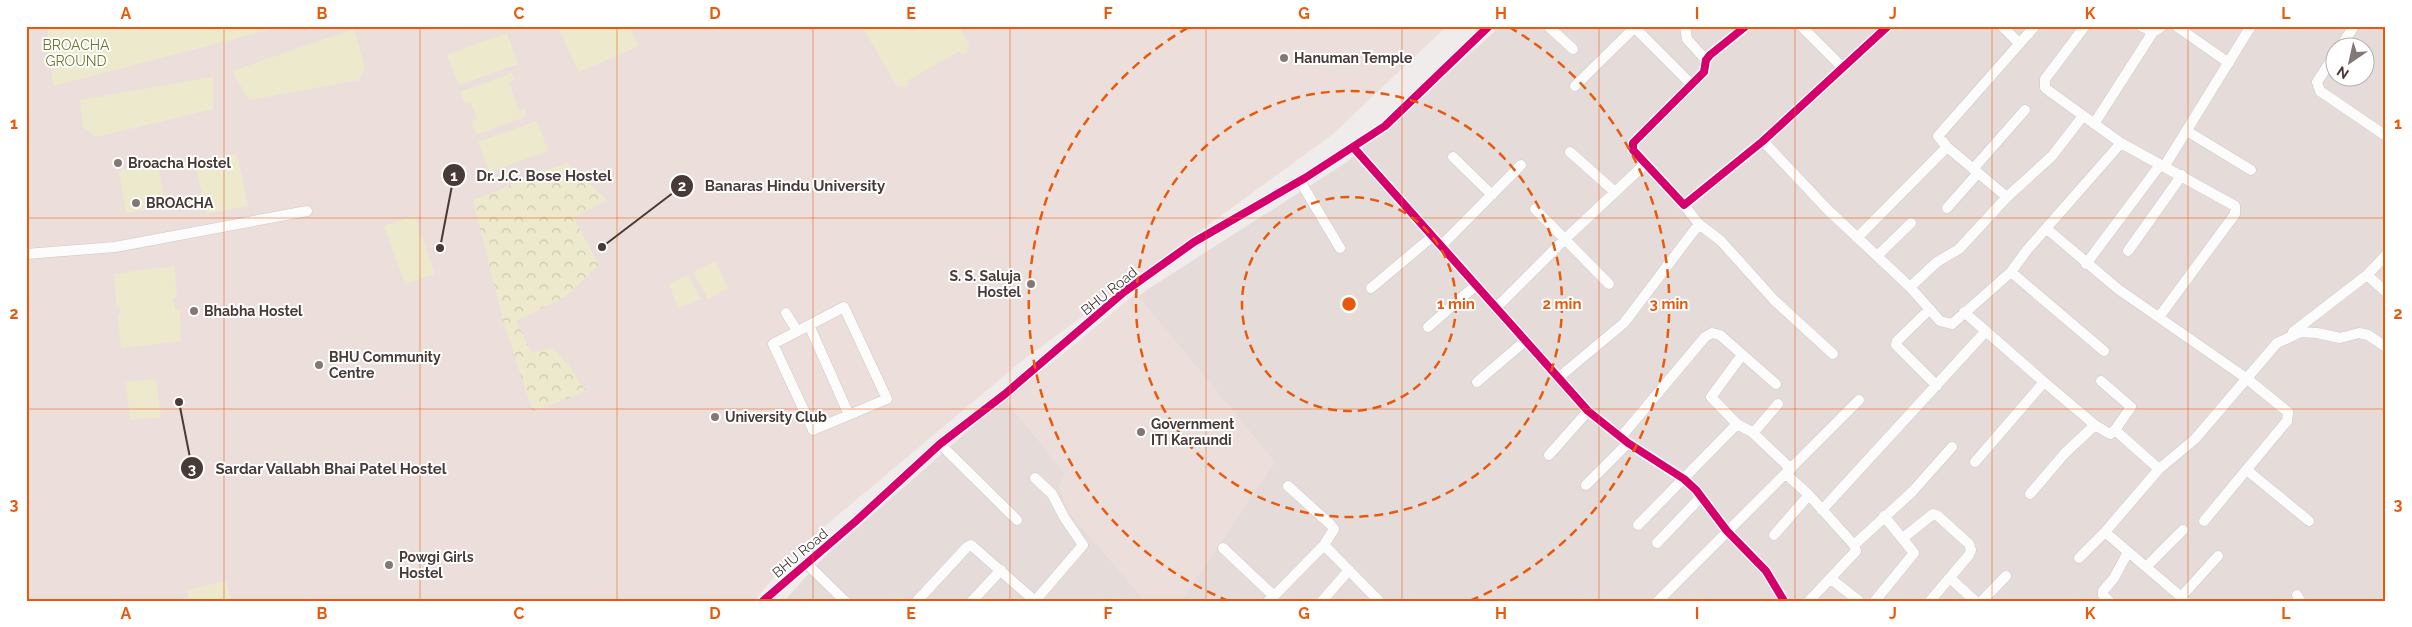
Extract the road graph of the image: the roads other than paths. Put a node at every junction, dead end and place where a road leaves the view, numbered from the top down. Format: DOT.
graph roads {
  1 [pos="1488,26"];
  2 [pos="1548,26"];
  3 [pos="1685,26"];
  4 [pos="1746,26"];
  5 [pos="1802,26"];
  6 [pos="1888,26"];
  7 [pos="2002,26"];
  8 [pos="2035,26"];
  9 [pos="2085,26"];
  10 [pos="2141,26"];
  11 [pos="2176,26"];
  12 [pos="2251,26"];
  13 [pos="2354,26"];
  14 [pos="1636,27"];
  15 [pos="2158,29"];
  16 [pos="2346,38"];
  17 [pos="2019,43"];
  18 [pos="1572,50"];
  19 [pos="1706,60"];
  20 [pos="2229,63"];
  21 [pos="1843,68"];
  22 [pos="2324,71"];
  23 [pos="1691,84"];
  24 [pos="1575,86"];
  25 [pos="2025,110"];
  26 [pos="2083,116"];
  27 [pos="2094,124"];
  28 [pos="2187,131"];
  29 [pos="2386,136"];
  30 [pos="1764,141"];
  31 [pos="2120,143"];
  32 [pos="1948,147"];
  33 [pos="1353,148"];
  34 [pos="1570,152"];
  35 [pos="1453,157"];
  36 [pos="1645,164"];
  37 [pos="1522,165"];
  38 [pos="2162,166"];
  39 [pos="2250,170"];
  40 [pos="1976,171"];
  41 [pos="2182,176"];
  42 [pos="1300,181"];
  43 [pos="1615,192"];
  44 [pos="1492,194"];
  45 [pos="2007,197"];
  46 [pos="1684,205"];
  47 [pos="1947,208"];
  48 [pos="1535,209"];
  49 [pos="307,211"];
  50 [pos="1911,223"];
  51 [pos="1700,224"];
  52 [pos="2047,229"];
  53 [pos="1433,236"];
  54 [pos="1857,238"];
  55 [pos="1564,240"];
  56 [pos="1442,245"];
  57 [pos="1340,248"];
  58 [pos="2128,251"];
  59 [pos="26,254"];
  60 [pos="2386,255"];
  61 [pos="1877,256"];
  62 [pos="2086,264"];
  63 [pos="2011,272"];
  64 [pos="2367,275"];
  65 [pos="1609,284"];
  66 [pos="1475,286"];
  67 [pos="1910,287"];
  68 [pos="1371,288"];
  69 [pos="2386,292"];
  70 [pos="1496,308"];
  71 [pos="1930,309"];
  72 [pos="1964,312"];
  73 [pos="786,313"];
  74 [pos="2159,317"];
  75 [pos="810,325"];
  76 [pos="1428,327"];
  77 [pos="797,332"];
  78 [pos="1986,332"];
  79 [pos="2286,338"];
  80 [pos="1525,341"];
  81 [pos="2386,347"];
  82 [pos="2104,351"];
  83 [pos="1834,354"];
  84 [pos="1742,355"];
  85 [pos="1558,378"];
  86 [pos="2246,378"];
  87 [pos="2101,381"];
  88 [pos="1477,382"];
  89 [pos="2044,382"];
  90 [pos="1776,384"];
  91 [pos="1937,386"];
  92 [pos="1859,400"];
  93 [pos="1778,404"];
  94 [pos="1588,411"];
  95 [pos="849,415"];
  96 [pos="1737,424"];
  97 [pos="2095,425"];
  98 [pos="2115,430"];
  99 [pos="1752,432"];
  100 [pos="1624,440"];
  101 [pos="940,444"];
  102 [pos="1952,447"];
  103 [pos="1549,455"];
  104 [pos="1975,462"];
  105 [pos="2159,469"];
  106 [pos="2248,471"];
  107 [pos="1789,472"];
  108 [pos="1035,478"];
  109 [pos="1684,479"];
  110 [pos="1586,485"];
  111 [pos="1288,486"];
  112 [pos="2030,494"];
  113 [pos="1809,495"];
  114 [pos="1701,497"];
  115 [pos="1822,510"];
  116 [pos="1884,516"];
  117 [pos="1017,520"];
  118 [pos="2309,520"];
  119 [pos="2204,521"];
  120 [pos="1638,525"];
  121 [pos="2183,530"];
  122 [pos="1727,531"];
  123 [pos="2105,532"];
  124 [pos="1774,535"];
  125 [pos="1903,538"];
  126 [pos="1656,542"];
  127 [pos="1854,545"];
  128 [pos="1324,546"];
  129 [pos="1223,548"];
  130 [pos="2128,552"];
  131 [pos="2218,556"];
  132 [pos="2079,558"];
  133 [pos="807,564"];
  134 [pos="2146,567"];
  135 [pos="1001,570"];
  136 [pos="1349,570"];
  137 [pos="2006,576"];
  138 [pos="1950,578"];
  139 [pos="1831,579"];
  140 [pos="1271,598"];
  141 [pos="2184,599"];
  142 [pos="763,601"];
  143 [pos="845,601"];
  144 [pos="917,601"];
  145 [pos="972,601"];
  146 [pos="1035,601"];
  147 [pos="1322,601"];
  148 [pos="1379,601"];
  149 [pos="1658,601"];
  150 [pos="1784,601"];
  151 [pos="1809,601"];
  152 [pos="1858,601"];
  153 [pos="1875,601"];
  154 [pos="1930,601"];
  155 [pos="1975,601"];
  156 [pos="1982,601"];
  157 [pos="2109,601"];
  1 -- 33 [label="street, BHU Road"];
  2 -- 18 [label="street"];
  3 -- 19 [label="street"];
  4 -- 19 [label="street"];
  5 -- 21 [label="street"];
  6 -- 21 [label="street"];
  7 -- 17 [label="street"];
  8 -- 17 [label="street"];
  9 -- 26 [label="street"];
  10 -- 15 [label="street"];
  11 -- 20 [label="street"];
  12 -- 20 [label="street"];
  13 -- 16 [label="street"];
  14 -- 23 [label="street"];
  14 -- 24 [label="street"];
  15 -- 27 [label="street"];
  17 -- 32 [label="street"];
  19 -- 23 [label="street"];
  20 -- 28 [label="street"];
  21 -- 30 [label="street"];
  22 -- 29 [label="street"];
  23 -- 36 [label="street"];
  25 -- 40 [label="street"];
  26 -- 27 [label="street"];
  26 -- 45 [label="street"];
  27 -- 31 [label="street"];
  28 -- 38 [label="street"];
  28 -- 39 [label="street"];
  30 -- 46 [label="street"];
  30 -- 54 [label="street"];
  31 -- 38 [label="street"];
  31 -- 52 [label="street"];
  32 -- 40 [label="street"];
  32 -- 54 [label="street"];
  33 -- 42 [label="street, BHU Road"];
  33 -- 53 [label="street"];
  34 -- 43 [label="street"];
  35 -- 44 [label="street"];
  36 -- 43 [label="street"];
  36 -- 46 [label="street"];
  37 -- 44 [label="street"];
  38 -- 41 [label="street"];
  38 -- 62 [label="street"];
  40 -- 45 [label="street"];
  40 -- 47 [label="street"];
  41 -- 58 [label="street"];
  41 -- 74 [label="street"];
  42 -- 57 [label="street"];
  42 -- 101 [label="street, BHU Road"];
  43 -- 55 [label="street"];
  44 -- 56 [label="street"];
  45 -- 67 [label="street"];
  46 -- 51 [label="street"];
  48 -- 55 [label="street"];
  49 -- 59 [label="street"];
  50 -- 61 [label="street"];
  51 -- 83 [label="street"];
  51 -- 85 [label="street"];
  52 -- 62 [label="street"];
  52 -- 63 [label="street"];
  53 -- 56 [label="street"];
  53 -- 68 [label="street"];
  54 -- 61 [label="street"];
  55 -- 65 [label="street"];
  55 -- 70 [label="street"];
  56 -- 66 [label="street"];
  60 -- 64 [label="street"];
  61 -- 67 [label="street"];
  62 -- 74 [label="street"];
  63 -- 72 [label="street"];
  63 -- 82 [label="street"];
  64 -- 69 [label="street"];
  64 -- 79 [label="street"];
  66 -- 70 [label="street"];
  66 -- 76 [label="street"];
  67 -- 71 [label="street"];
  70 -- 80 [label="street"];
  71 -- 72 [label="street"];
  71 -- 91 [label="street"];
  72 -- 78 [label="street"];
  73 -- 77 [label="street"];
  74 -- 86 [label="street"];
  75 -- 77 [label="street"];
  75 -- 95 [label="street"];
  75 -- 95 [label="street"];
  77 -- 95 [label="street"];
  78 -- 89 [label="street"];
  78 -- 91 [label="street"];
  79 -- 81 [label="street"];
  79 -- 86 [label="street"];
  80 -- 85 [label="street"];
  80 -- 88 [label="street"];
  84 -- 90 [label="street"];
  84 -- 96 [label="street"];
  84 -- 100 [label="street"];
  85 -- 94 [label="street"];
  86 -- 105 [label="street"];
  86 -- 106 [label="street"];
  87 -- 98 [label="street"];
  89 -- 97 [label="street"];
  89 -- 104 [label="street"];
  91 -- 115 [label="street"];
  92 -- 107 [label="street"];
  93 -- 99 [label="street"];
  94 -- 100 [label="street"];
  94 -- 103 [label="street"];
  96 -- 99 [label="street"];
  96 -- 109 [label="street"];
  97 -- 98 [label="street"];
  97 -- 112 [label="street"];
  98 -- 105 [label="street"];
  99 -- 107 [label="street"];
  100 -- 109 [label="street"];
  100 -- 110 [label="street"];
  101 -- 117 [label="street"];
  101 -- 133 [label="street, BHU Road"];
  102 -- 116 [label="street"];
  105 -- 123 [label="street"];
  106 -- 118 [label="street"];
  106 -- 119 [label="street"];
  107 -- 113 [label="street"];
  107 -- 122 [label="street"];
  108 -- 146 [label="street"];
  109 -- 114 [label="street"];
  109 -- 120 [label="street"];
  111 -- 128 [label="street"];
  113 -- 115 [label="street"];
  113 -- 124 [label="street"];
  114 -- 122 [label="street"];
  114 -- 126 [label="street"];
  115 -- 127 [label="street"];
  116 -- 125 [label="street"];
  116 -- 127 [label="street"];
  121 -- 134 [label="street"];
  122 -- 149 [label="street"];
  122 -- 150 [label="street"];
  123 -- 130 [label="street"];
  123 -- 132 [label="street"];
  125 -- 138 [label="street"];
  125 -- 153 [label="street"];
  127 -- 139 [label="street"];
  128 -- 136 [label="street"];
  128 -- 140 [label="street"];
  129 -- 140 [label="street"];
  130 -- 134 [label="street"];
  130 -- 157 [label="street"];
  131 -- 141 [label="street"];
  133 -- 142 [label="street, BHU Road"];
  133 -- 143 [label="street"];
  134 -- 141 [label="street"];
  135 -- 144 [label="street"];
  135 -- 145 [label="street"];
  135 -- 146 [label="street"];
  136 -- 147 [label="street"];
  136 -- 148 [label="street"];
  137 -- 156 [label="street"];
  138 -- 154 [label="street"];
  138 -- 155 [label="street"];
  139 -- 151 [label="street"];
  139 -- 152 [label="street"];
}
